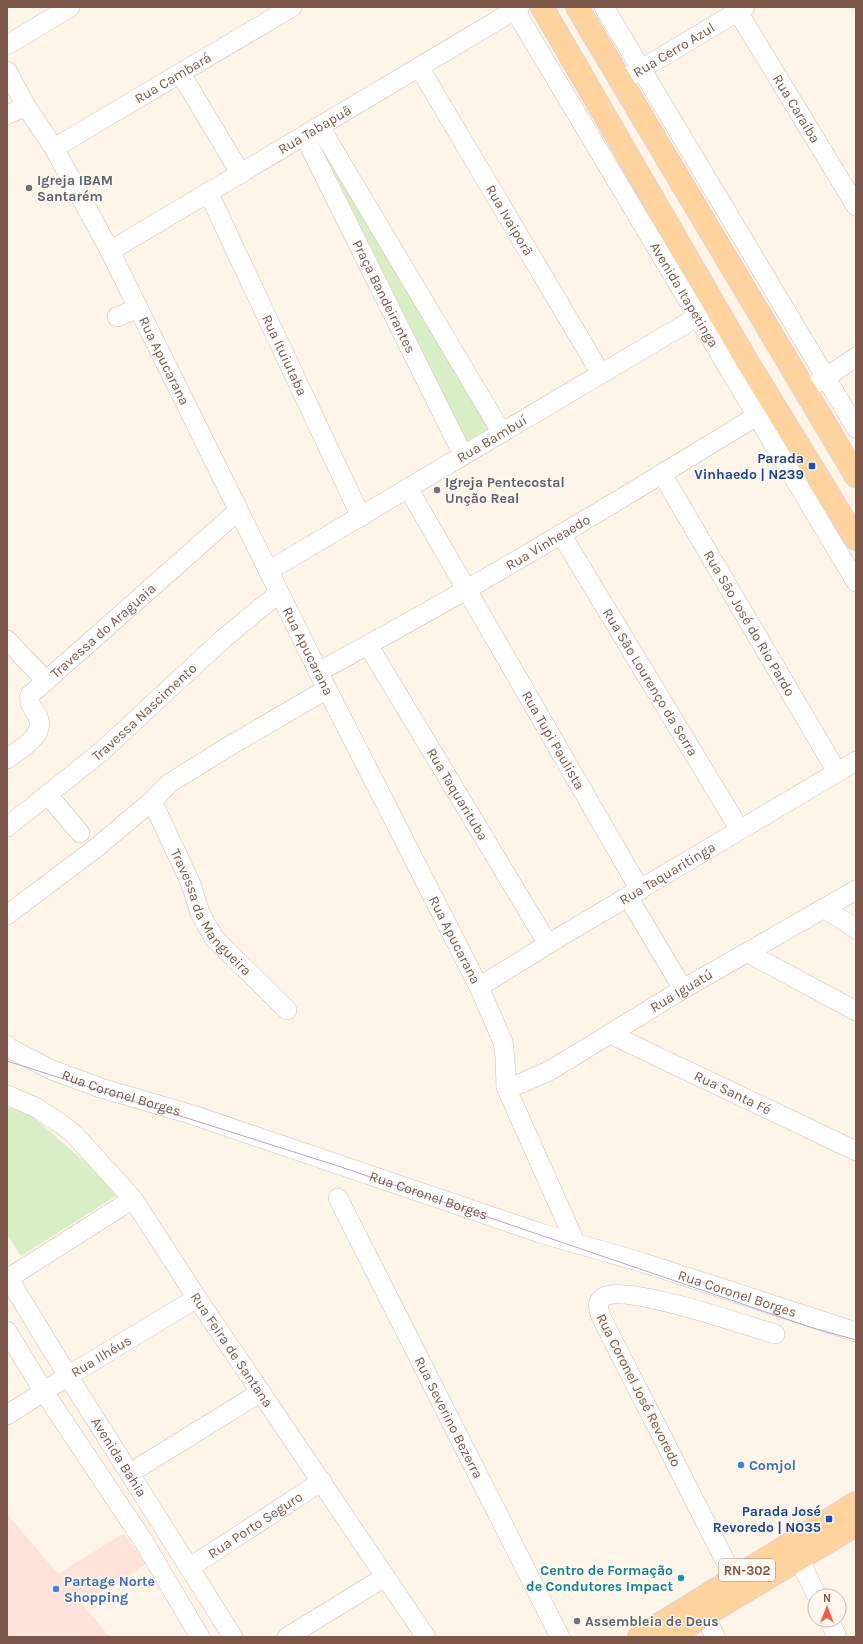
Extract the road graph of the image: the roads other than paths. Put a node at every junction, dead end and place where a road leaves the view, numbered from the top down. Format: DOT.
graph roads {
  1 [pos="70,7"];
  2 [pos="292,7"];
  3 [pos="542,7"];
  4 [pos="550,7"];
  5 [pos="577,7"];
  6 [pos="604,7"];
  7 [pos="516,8"];
  8 [pos="742,9"];
  9 [pos="7,45"];
  10 [pos="419,67"];
  11 [pos="7,71"];
  12 [pos="181,74"];
  13 [pos="631,75"];
  14 [pos="26,106"];
  15 [pos="7,115"];
  16 [pos="312,132"];
  17 [pos="54,148"];
  18 [pos="241,174"];
  19 [pos="682,182"];
  20 [pos="209,194"];
  21 [pos="652,197"];
  22 [pos="856,206"];
  23 [pos="110,251"];
  24 [pos="138,308"];
  25 [pos="707,311"];
  26 [pos="117,317"];
  27 [pos="856,357"];
  28 [pos="601,374"];
  29 [pos="826,376"];
  30 [pos="805,391"];
  31 [pos="766,410"];
  32 [pos="856,428"];
  33 [pos="502,433"];
  34 [pos="463,455"];
  35 [pos="662,474"];
  36 [pos="856,476"];
  37 [pos="408,488"];
  38 [pos="238,511"];
  39 [pos="361,517"];
  40 [pos="561,534"];
  41 [pos="856,539"];
  42 [pos="268,571"];
  43 [pos="856,582"];
  44 [pos="468,589"];
  45 [pos="279,593"];
  46 [pos="7,640"];
  47 [pos="368,645"];
  48 [pos="318,672"];
  49 [pos="46,681"];
  50 [pos="327,689"];
  51 [pos="7,759"];
  52 [pos="856,761"];
  53 [pos="837,772"];
  54 [pos="48,795"];
  55 [pos="152,801"];
  56 [pos="7,827"];
  57 [pos="740,830"];
  58 [pos="80,833"];
  59 [pos="856,890"];
  60 [pos="634,893"];
  61 [pos="824,908"];
  62 [pos="7,915"];
  63 [pos="856,929"];
  64 [pos="548,944"];
  65 [pos="748,953"];
  66 [pos="479,987"];
  67 [pos="683,989"];
  68 [pos="287,1010"];
  69 [pos="856,1011"];
  70 [pos="610,1034"];
  71 [pos="7,1045"];
  72 [pos="506,1087"];
  73 [pos="7,1095"];
  74 [pos="856,1151"];
  75 [pos="338,1198"];
  76 [pos="133,1199"];
  77 [pos="576,1244"];
  78 [pos="8,1278"];
  79 [pos="197,1298"];
  80 [pos="7,1331"];
  81 [pos="856,1332"];
  82 [pos="775,1334"];
  83 [pos="68,1376"];
  84 [pos="44,1392"];
  85 [pos="261,1392"];
  86 [pos="7,1415"];
  87 [pos="130,1473"];
  88 [pos="322,1481"];
  89 [pos="856,1503"];
  90 [pos="856,1525"];
  91 [pos="799,1559"];
  92 [pos="189,1568"];
  93 [pos="385,1577"];
  94 [pos="734,1578"];
  95 [pos="813,1588"];
  96 [pos="704,1615"];
  97 [pos="679,1634"];
  98 [pos="200,1637"];
  99 [pos="233,1637"];
  100 [pos="287,1637"];
  101 [pos="426,1637"];
  102 [pos="560,1637"];
  103 [pos="638,1637"];
  104 [pos="715,1637"];
  1 -- 9 [label="street"];
  2 -- 12 [label="street, Rua Cambará"];
  3 -- 21 [label="main road, Avenida Itapetinga"];
  4 -- 13 [label="main road"];
  5 -- 13 [label="main road"];
  6 -- 13 [label="street"];
  7 -- 10 [label="street, Rua Tabapuã"];
  7 -- 25 [label="street, Avenida Itapetinga"];
  8 -- 13 [label="street, Rua Cerro Azul"];
  8 -- 22 [label="street, Rua Caraíba"];
  10 -- 16 [label="street, Rua Tabapuã"];
  10 -- 28 [label="street, Rua Ivaiporã"];
  11 -- 14 [label="street, Rua Apucarana"];
  12 -- 17 [label="street, Rua Cambará"];
  12 -- 18 [label="street"];
  13 -- 19 [label="main road"];
  13 -- 29 [label="street"];
  14 -- 15 [label="street"];
  14 -- 17 [label="street, Rua Apucarana"];
  16 -- 18 [label="street, Rua Tabapuã"];
  16 -- 33 [label="street, Praça Bandeirantes"];
  16 -- 34 [label="street, Praça Bandeirantes"];
  17 -- 23 [label="street, Rua Apucarana"];
  18 -- 20 [label="street, Rua Tabapuã"];
  19 -- 21 [label="main road"];
  19 -- 30 [label="main road"];
  20 -- 23 [label="street, Rua Tabapuã"];
  20 -- 39 [label="street, Rua Ituiutaba"];
  21 -- 25 [label="main road, Avenida Itapetinga"];
  23 -- 24 [label="street, Rua Apucarana"];
  24 -- 26 [label="street"];
  24 -- 38 [label="street, Rua Apucarana"];
  25 -- 28 [label="street, Rua Bambuí"];
  25 -- 31 [label="main road, Avenida Itapetinga"];
  27 -- 29 [label="street"];
  28 -- 33 [label="street, Rua Bambuí"];
  29 -- 30 [label="street"];
  29 -- 32 [label="street"];
  30 -- 36 [label="main road"];
  31 -- 35 [label="street, Rua Vinheaedo"];
  31 -- 41 [label="main road, Avenida Itapetinga"];
  31 -- 43 [label="street, Avenida Itapetinga"];
  33 -- 34 [label="street, Rua Bambuí"];
  34 -- 37 [label="street, Rua Bambuí"];
  35 -- 40 [label="street, Rua Vinheaedo"];
  35 -- 53 [label="street, Rua São José do Rio Pardo"];
  37 -- 39 [label="street, Rua Bambuí"];
  37 -- 44 [label="street, Rua Tupi Paulista"];
  38 -- 42 [label="street, Rua Apucarana"];
  38 -- 49 [label="street, Travessa do Araguaia"];
  39 -- 42 [label="street, Rua Bambuí"];
  40 -- 44 [label="street, Rua Vinheaedo"];
  40 -- 57 [label="street, Rua São Lourenço da Serra"];
  42 -- 45 [label="street, Rua Apucarana"];
  44 -- 47 [label="street, Rua Vinheaedo"];
  44 -- 60 [label="street, Rua Tupi Paulista"];
  45 -- 48 [label="street, Rua Apucarana"];
  45 -- 54 [label="street, Travessa Nascimento"];
  46 -- 49 [label="street"];
  47 -- 48 [label="street, Rua Vinheaedo"];
  47 -- 64 [label="street, Rua Taquarituba"];
  48 -- 50 [label="street, Rua Apucarana"];
  49 -- 51 [label="street, Travessa do Araguaia"];
  50 -- 55 [label="street"];
  50 -- 66 [label="street, Rua Apucarana"];
  52 -- 53 [label="street, Rua Taquaritinga"];
  53 -- 57 [label="street, Rua Taquaritinga"];
  54 -- 56 [label="street, Travessa Nascimento"];
  54 -- 58 [label="street"];
  55 -- 62 [label="street"];
  55 -- 68 [label="street, Travessa da Mangueira"];
  57 -- 60 [label="street, Rua Taquaritinga"];
  59 -- 61 [label="street, Rua Iguatú"];
  60 -- 64 [label="street, Rua Taquaritinga"];
  60 -- 67 [label="street, Rua Tupi Paulista"];
  61 -- 63 [label="street"];
  61 -- 65 [label="street, Rua Iguatú"];
  64 -- 66 [label="street, Rua Taquaritinga"];
  65 -- 67 [label="street, Rua Iguatú"];
  65 -- 69 [label="street"];
  66 -- 72 [label="street, Rua Apucarana"];
  67 -- 70 [label="street, Rua Iguatú"];
  70 -- 72 [label="street, Rua Iguatú"];
  70 -- 74 [label="street, Rua Santa Fé"];
  71 -- 77 [label="street, Rua Coronel Borges"];
  72 -- 77 [label="street, Rua Apucarana"];
  73 -- 76 [label="street, Rua Feira de Santana"];
  75 -- 102 [label="street, Rua Severino Bezerra"];
  76 -- 78 [label="street"];
  76 -- 79 [label="street, Rua Feira de Santana"];
  77 -- 81 [label="street, Rua Coronel Borges"];
  78 -- 83 [label="street, Avenida Bahia"];
  79 -- 83 [label="street, Rua Ilhéus"];
  79 -- 85 [label="street, Rua Feira de Santana"];
  80 -- 84 [label="street, Avenida Bahia"];
  82 -- 94 [label="street, Rua Coronel José Revoredo"];
  83 -- 84 [label="street, Rua Ilhéus"];
  83 -- 87 [label="street, Avenida Bahia"];
  84 -- 86 [label="street, Rua Ilhéus"];
  84 -- 98 [label="street, Avenida Bahia"];
  85 -- 87 [label="street"];
  85 -- 88 [label="street, Rua Feira de Santana"];
  87 -- 92 [label="street, Avenida Bahia"];
  88 -- 92 [label="street, Rua Porto Seguro"];
  88 -- 93 [label="street, Rua Feira de Santana"];
  89 -- 94 [label="main road, RN-302"];
  90 -- 91 [label="main road, RN-302"];
  91 -- 95 [label="street"];
  91 -- 96 [label="main road, RN-302"];
  92 -- 99 [label="street, Avenida Bahia"];
  93 -- 100 [label="street"];
  93 -- 101 [label="street, Rua Feira de Santana"];
  94 -- 103 [label="main road, RN-302"];
  96 -- 97 [label="main road, RN-302"];
  96 -- 104 [label="street"];
}
